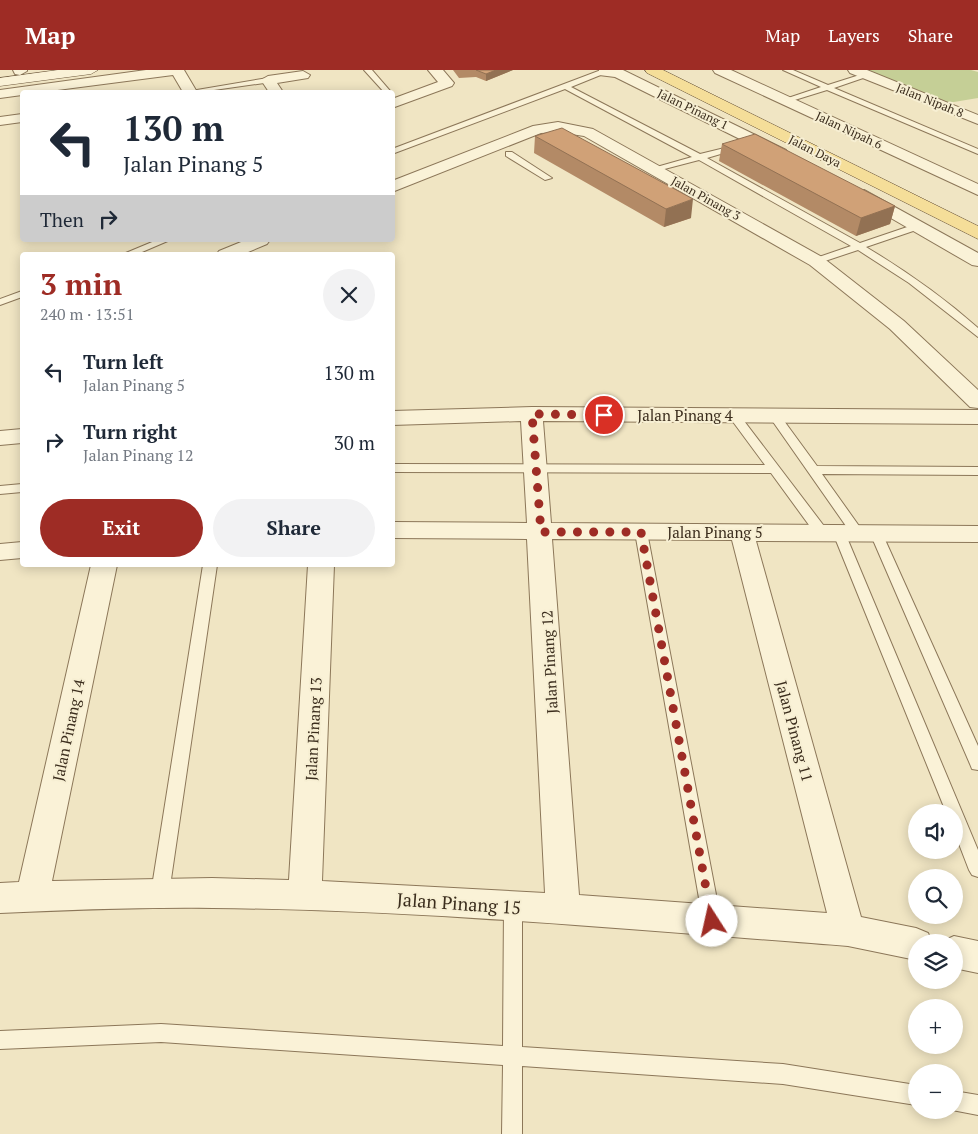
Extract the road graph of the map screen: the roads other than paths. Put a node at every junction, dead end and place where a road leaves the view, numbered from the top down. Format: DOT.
graph roads {
  1 [pos="23,70"];
  2 [pos="91,70"];
  3 [pos="177,70"];
  4 [pos="368,70"];
  5 [pos="435,70"];
  6 [pos="652,70"];
  7 [pos="679,70"];
  8 [pos="720,70"];
  9 [pos="787,70"];
  10 [pos="604,72"];
  11 [pos="860,72"];
  12 [pos="301,73"];
  13 [pos="0,74"];
  14 [pos="0,82"];
  15 [pos="272,86"];
  16 [pos="564,86"];
  17 [pos="312,87"];
  18 [pos="827,88"];
  19 [pos="30,90"];
  20 [pos="188,90"];
  21 [pos="217,90"];
  22 [pos="385,90"];
  23 [pos="20,91"];
  24 [pos="0,94"];
  25 [pos="395,98"];
  26 [pos="788,101"];
  27 [pos="978,103"];
  28 [pos="952,109"];
  29 [pos="20,118"];
  30 [pos="978,120"];
  31 [pos="0,122"];
  32 [pos="756,140"];
  33 [pos="395,151"];
  34 [pos="978,152"];
  35 [pos="509,154"];
  36 [pos="700,157"];
  37 [pos="798,162"];
  38 [pos="871,162"];
  39 [pos="978,169"];
  40 [pos="656,170"];
  41 [pos="949,176"];
  42 [pos="548,178"];
  43 [pos="395,185"];
  44 [pos="849,187"];
  45 [pos="978,190"];
  46 [pos="954,203"];
  47 [pos="978,216"];
  48 [pos="919,226"];
  49 [pos="978,233"];
  50 [pos="160,242"];
  51 [pos="256,242"];
  52 [pos="860,246"];
  53 [pos="134,252"];
  54 [pos="232,252"];
  55 [pos="816,261"];
  56 [pos="978,261"];
  57 [pos="20,295"];
  58 [pos="0,302"];
  59 [pos="978,334"];
  60 [pos="978,402"];
  61 [pos="532,414"];
  62 [pos="734,415"];
  63 [pos="774,416"];
  64 [pos="978,417"];
  65 [pos="395,418"];
  66 [pos="20,436"];
  67 [pos="0,438"];
  68 [pos="395,468"];
  69 [pos="536,468"];
  70 [pos="775,469"];
  71 [pos="813,470"];
  72 [pos="978,471"];
  73 [pos="20,488"];
  74 [pos="0,490"];
  75 [pos="395,530"];
  76 [pos="541,532"];
  77 [pos="641,532"];
  78 [pos="742,532"];
  79 [pos="849,533"];
  80 [pos="978,534"];
  81 [pos="20,550"];
  82 [pos="0,552"];
  83 [pos="103,567"];
  84 [pos="210,567"];
  85 [pos="321,567"];
  86 [pos="978,764"];
  87 [pos="978,870"];
  88 [pos="160,893"];
  89 [pos="305,894"];
  90 [pos="16,897"];
  91 [pos="513,907"];
  92 [pos="563,910"];
  93 [pos="712,921"];
  94 [pos="848,930"];
  95 [pos="908,942"];
  96 [pos="963,954"];
  97 [pos="978,957"];
  98 [pos="0,1040"];
  99 [pos="513,1055"];
  100 [pos="908,1094"];
  101 [pos="963,1102"];
  102 [pos="978,1104"];
  103 [pos="512,1134"];
  1 -- 13 [label="main road"];
  2 -- 14 [label="main road"];
  3 -- 19 [label="street"];
  3 -- 20 [label="street"];
  4 -- 22 [label="lane"];
  5 -- 25 [label="street"];
  6 -- 49 [label="main road, Jalan Daya"];
  7 -- 38 [label="main road, Jalan Daya"];
  8 -- 26 [label="street, Jalan Nipah 6"];
  9 -- 18 [label="lane"];
  10 -- 16 [label="lane, Jalan Pinang 1"];
  10 -- 32 [label="street, Jalan Pinang 1"];
  11 -- 18 [label="lane"];
  11 -- 28 [label="street, Jalan Nipah 8"];
  12 -- 15 [label="street"];
  12 -- 17 [label="street"];
  15 -- 21 [label="lane"];
  16 -- 33 [label="lane, Jalan Pinang 1"];
  16 -- 36 [label="lane"];
  18 -- 26 [label="lane"];
  18 -- 34 [label="lane"];
  23 -- 24 [label="street"];
  26 -- 41 [label="street, Jalan Nipah 6"];
  27 -- 28 [label="street"];
  28 -- 30 [label="street, Jalan Nipah 8"];
  29 -- 31 [label="street"];
  32 -- 36 [label="lane"];
  32 -- 37 [label="street, Jalan Pinang 1"];
  35 -- 42 [label="lane"];
  36 -- 40 [label="lane"];
  36 -- 52 [label="lane"];
  39 -- 41 [label="street"];
  40 -- 43 [label="street, Jalan Pinang 3"];
  40 -- 55 [label="street, Jalan Pinang 3"];
  41 -- 45 [label="street, Jalan Nipah 6"];
  44 -- 48 [label="street"];
  46 -- 47 [label="main road"];
  48 -- 52 [label="lane"];
  48 -- 56 [label="street"];
  50 -- 53 [label="lane"];
  51 -- 54 [label="street"];
  52 -- 55 [label="lane"];
  52 -- 59 [label="lane"];
  55 -- 60 [label="street, Jalan Pinang 3"];
  57 -- 58 [label="lane"];
  61 -- 62 [label="street, Jalan Pinang 4"];
  61 -- 65 [label="street, Jalan Pinang 4"];
  61 -- 69 [label="street, Jalan Pinang 12"];
  62 -- 63 [label="street, Jalan Pinang 4"];
  62 -- 70 [label="lane"];
  63 -- 64 [label="street, Jalan Pinang 4"];
  63 -- 71 [label="lane"];
  66 -- 67 [label="street"];
  68 -- 69 [label="lane"];
  69 -- 70 [label="lane"];
  69 -- 76 [label="street, Jalan Pinang 12"];
  70 -- 79 [label="lane"];
  71 -- 72 [label="lane"];
  71 -- 79 [label="lane"];
  73 -- 74 [label="lane"];
  75 -- 76 [label="street, Jalan Pinang 5"];
  76 -- 77 [label="street, Jalan Pinang 5"];
  76 -- 92 [label="street, Jalan Pinang 12"];
  77 -- 78 [label="street, Jalan Pinang 5"];
  77 -- 93 [label="lane"];
  78 -- 79 [label="street, Jalan Pinang 5"];
  78 -- 94 [label="street, Jalan Pinang 11"];
  79 -- 80 [label="street, Jalan Pinang 5"];
  79 -- 86 [label="lane"];
  79 -- 87 [label="lane"];
  81 -- 82 [label="street"];
  83 -- 90 [label="street, Jalan Pinang 14"];
  84 -- 88 [label="lane"];
  85 -- 89 [label="street, Jalan Pinang 13"];
  88 -- 89 [label="street, Jalan Pinang 15"];
  88 -- 90 [label="street, Jalan Pinang 15"];
  89 -- 91 [label="street, Jalan Pinang 15"];
  91 -- 92 [label="street, Jalan Pinang 15"];
  91 -- 99 [label="lane"];
  92 -- 93 [label="street, Jalan Pinang 15"];
  93 -- 94 [label="street, Jalan Pinang 15"];
  94 -- 95 [label="street, Jalan Pinang 15"];
  96 -- 97 [label="street"];
  98 -- 99 [label="lane"];
  99 -- 100 [label="lane"];
  99 -- 103 [label="lane"];
  101 -- 102 [label="lane"];
}
